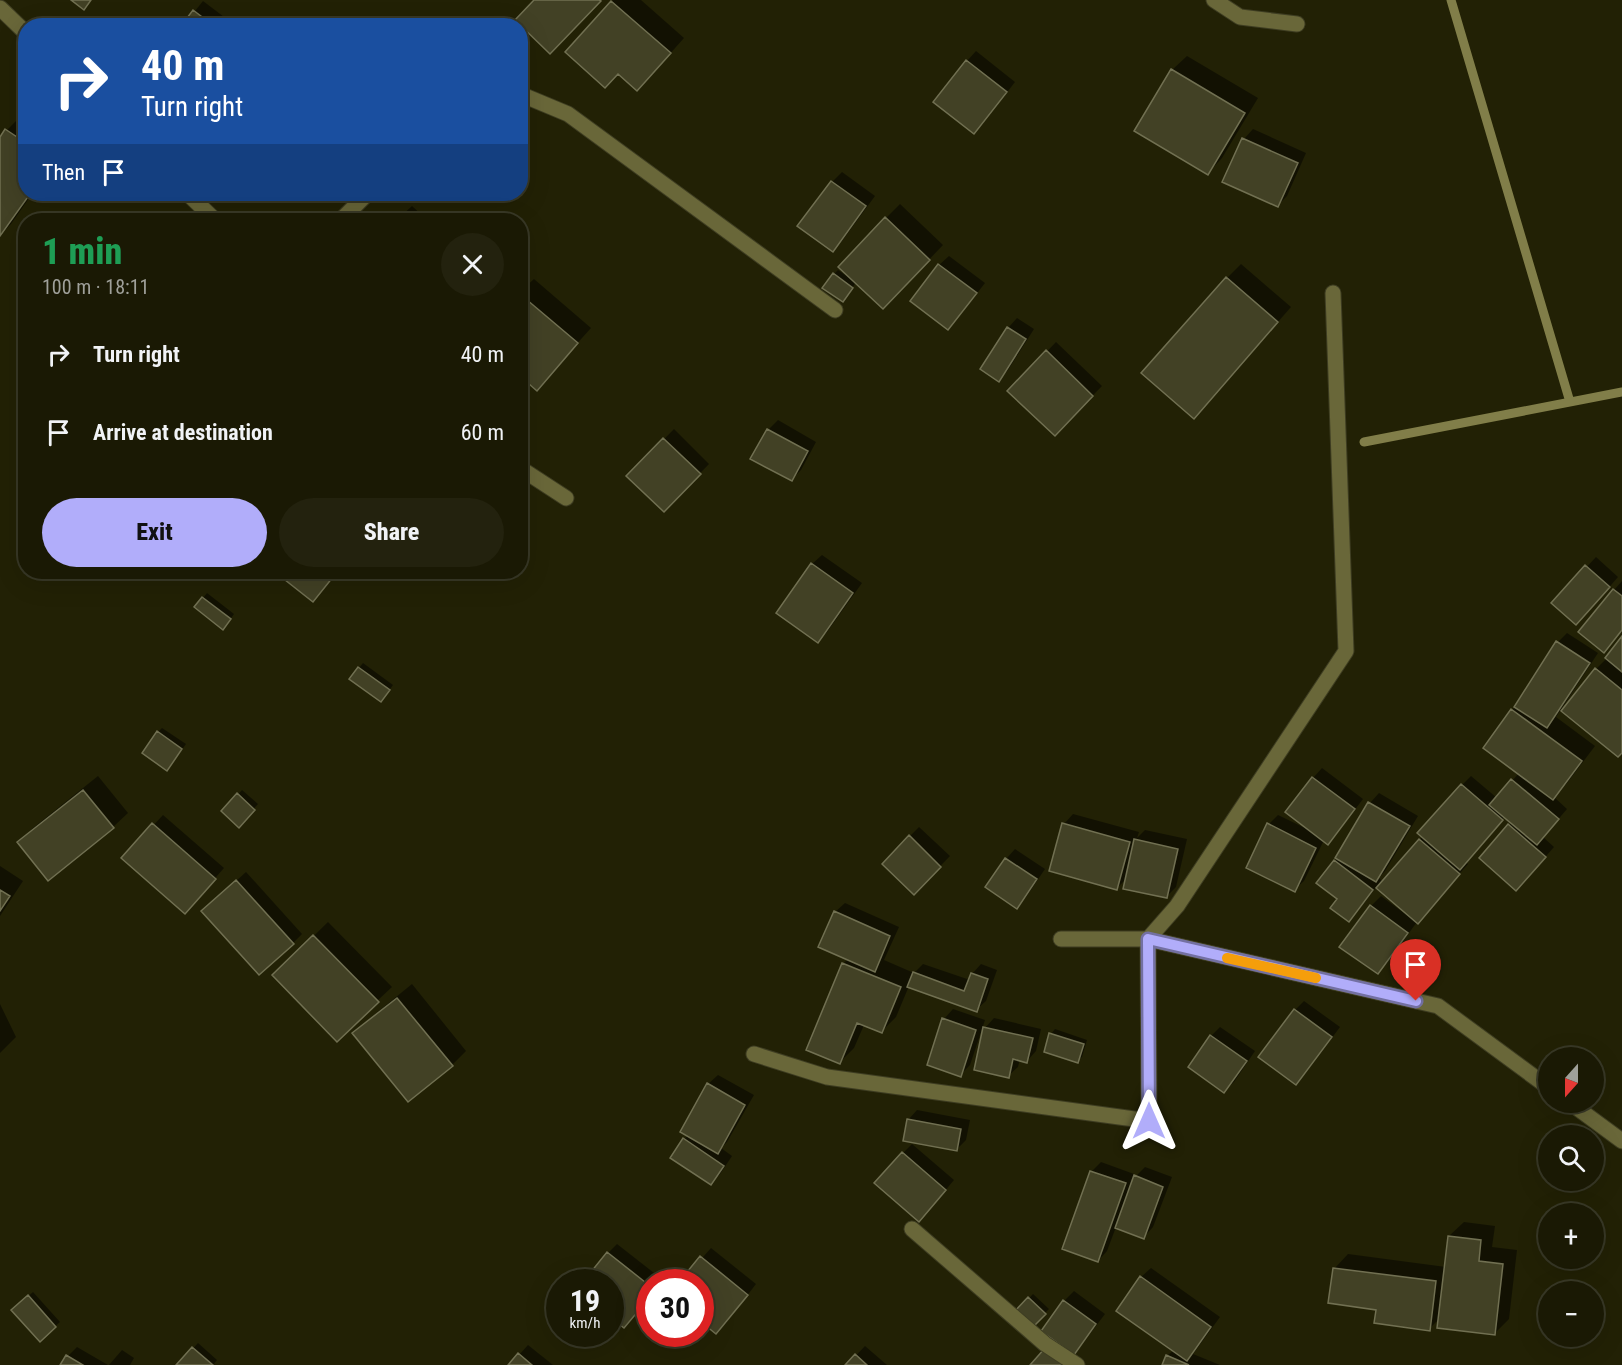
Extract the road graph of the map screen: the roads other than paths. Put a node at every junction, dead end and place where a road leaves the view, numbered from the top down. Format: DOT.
graph roads {
  1 [pos="1214,0"];
  2 [pos="0,8"];
  3 [pos="1297,24"];
  4 [pos="18,25"];
  5 [pos="528,97"];
  6 [pos="195,201"];
  7 [pos="360,201"];
  8 [pos="208,213"];
  9 [pos="348,213"];
  10 [pos="1333,293"];
  11 [pos="835,310"];
  12 [pos="528,473"];
  13 [pos="566,498"];
  14 [pos="1060,939"];
  15 [pos="1148,939"];
  16 [pos="754,1054"];
  17 [pos="1538,1080"];
  18 [pos="1584,1113"];
  19 [pos="1622,1141"];
  20 [pos="912,1229"];
  21 [pos="1077,1365"];
  1 -- 3 [label="street"];
  2 -- 4 [label="street"];
  5 -- 11 [label="street"];
  6 -- 8 [label="street"];
  7 -- 9 [label="street"];
  10 -- 15 [label="street"];
  12 -- 13 [label="street"];
  14 -- 15 [label="street"];
  15 -- 16 [label="street"];
  15 -- 17 [label="street"];
  18 -- 19 [label="street"];
  20 -- 21 [label="street"];
}
